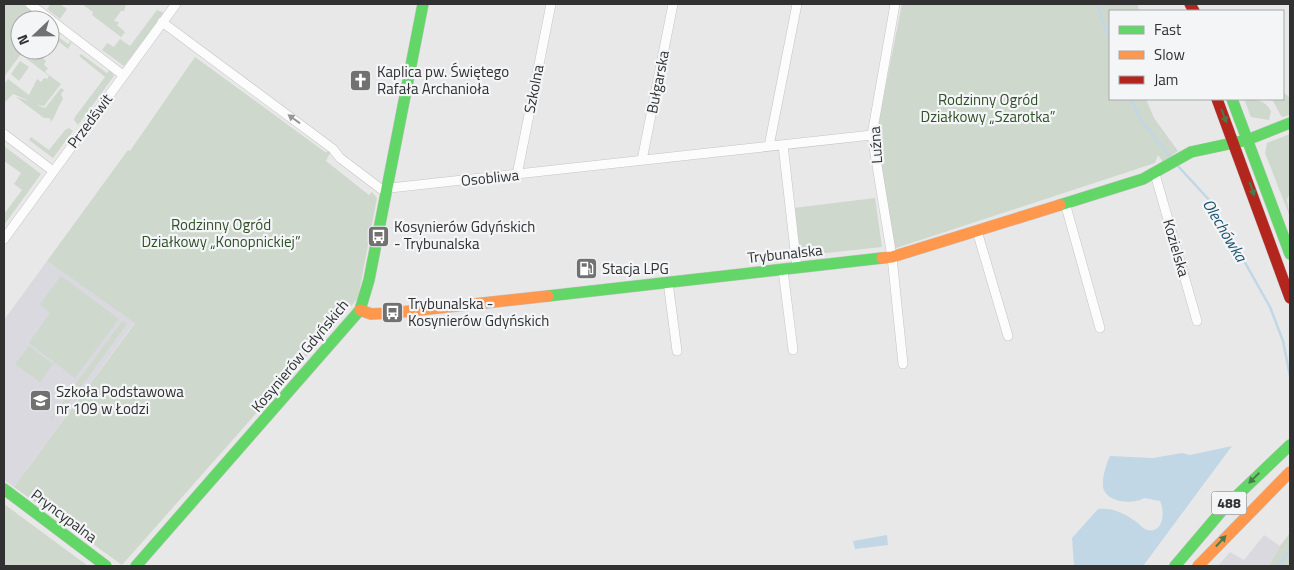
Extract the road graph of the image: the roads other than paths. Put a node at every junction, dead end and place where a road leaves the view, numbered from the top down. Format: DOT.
graph roads {
  1 [pos="30,4"];
  2 [pos="176,4"];
  3 [pos="423,4"];
  4 [pos="550,4"];
  5 [pos="673,4"];
  6 [pos="797,4"];
  7 [pos="895,4"];
  8 [pos="162,22"];
  9 [pos="123,76"];
  10 [pos="1217,100"];
  11 [pos="1232,100"];
  12 [pos="1290,123"];
  13 [pos="4,134"];
  14 [pos="872,135"];
  15 [pos="1245,136"];
  16 [pos="1233,139"];
  17 [pos="783,145"];
  18 [pos="769,146"];
  19 [pos="642,160"];
  20 [pos="53,171"];
  21 [pos="1155,174"];
  22 [pos="517,175"];
  23 [pos="387,189"];
  24 [pos="1065,203"];
  25 [pos="977,231"];
  26 [pos="4,239"];
  27 [pos="1290,254"];
  28 [pos="892,257"];
  29 [pos="796,268"];
  30 [pos="783,270"];
  31 [pos="668,282"];
  32 [pos="1290,298"];
  33 [pos="360,310"];
  34 [pos="1197,321"];
  35 [pos="1100,328"];
  36 [pos="1008,336"];
  37 [pos="792,350"];
  38 [pos="677,351"];
  39 [pos="903,364"];
  40 [pos="1290,445"];
  41 [pos="1290,472"];
  42 [pos="4,490"];
  43 [pos="106,566"];
  44 [pos="136,566"];
  45 [pos="1175,566"];
  46 [pos="1198,566"];
  1 -- 9 [label="street"];
  2 -- 8 [label="street, Przedświt"];
  3 -- 23 [label="street, Kosynierów Gdyńskich"];
  4 -- 22 [label="street, Szkolna"];
  5 -- 19 [label="street, Bułgarska"];
  6 -- 18 [label="street"];
  7 -- 14 [label="street, Luźna"];
  8 -- 9 [label="street, Przedświt"];
  23 -- 8 [label="street, one-way"];
  9 -- 20 [label="street, Przedświt"];
  10 -- 16 [label="street, one-way"];
  11 -- 15 [label="street"];
  12 -- 15 [label="street, Trybunalska"];
  13 -- 20 [label="street"];
  14 -- 17 [label="street, Osobliwa"];
  14 -- 28 [label="street, Luźna"];
  15 -- 16 [label="street, Trybunalska"];
  15 -- 27 [label="street"];
  16 -- 21 [label="street, Trybunalska"];
  16 -- 32 [label="street, one-way"];
  17 -- 18 [label="street, Osobliwa"];
  17 -- 29 [label="street"];
  18 -- 19 [label="street, Osobliwa"];
  19 -- 22 [label="street, Osobliwa"];
  20 -- 26 [label="street, Przedświt"];
  21 -- 24 [label="street, Trybunalska"];
  21 -- 34 [label="street, Kozielska"];
  22 -- 23 [label="street, Osobliwa"];
  23 -- 33 [label="street, Kosynierów Gdyńskich"];
  24 -- 25 [label="street, Trybunalska"];
  24 -- 35 [label="street"];
  25 -- 28 [label="street, Trybunalska"];
  25 -- 36 [label="street"];
  28 -- 29 [label="street, Trybunalska"];
  28 -- 39 [label="street, Luźna"];
  29 -- 30 [label="street, Trybunalska"];
  30 -- 31 [label="street, Trybunalska"];
  30 -- 37 [label="street"];
  31 -- 33 [label="street, Trybunalska"];
  31 -- 38 [label="street"];
  33 -- 44 [label="street, Kosynierów Gdyńskich"];
  40 -- 45 [label="street, 488, one-way"];
  46 -- 41 [label="street, 488, one-way"];
  42 -- 43 [label="street, Pryncypalna"];
}
